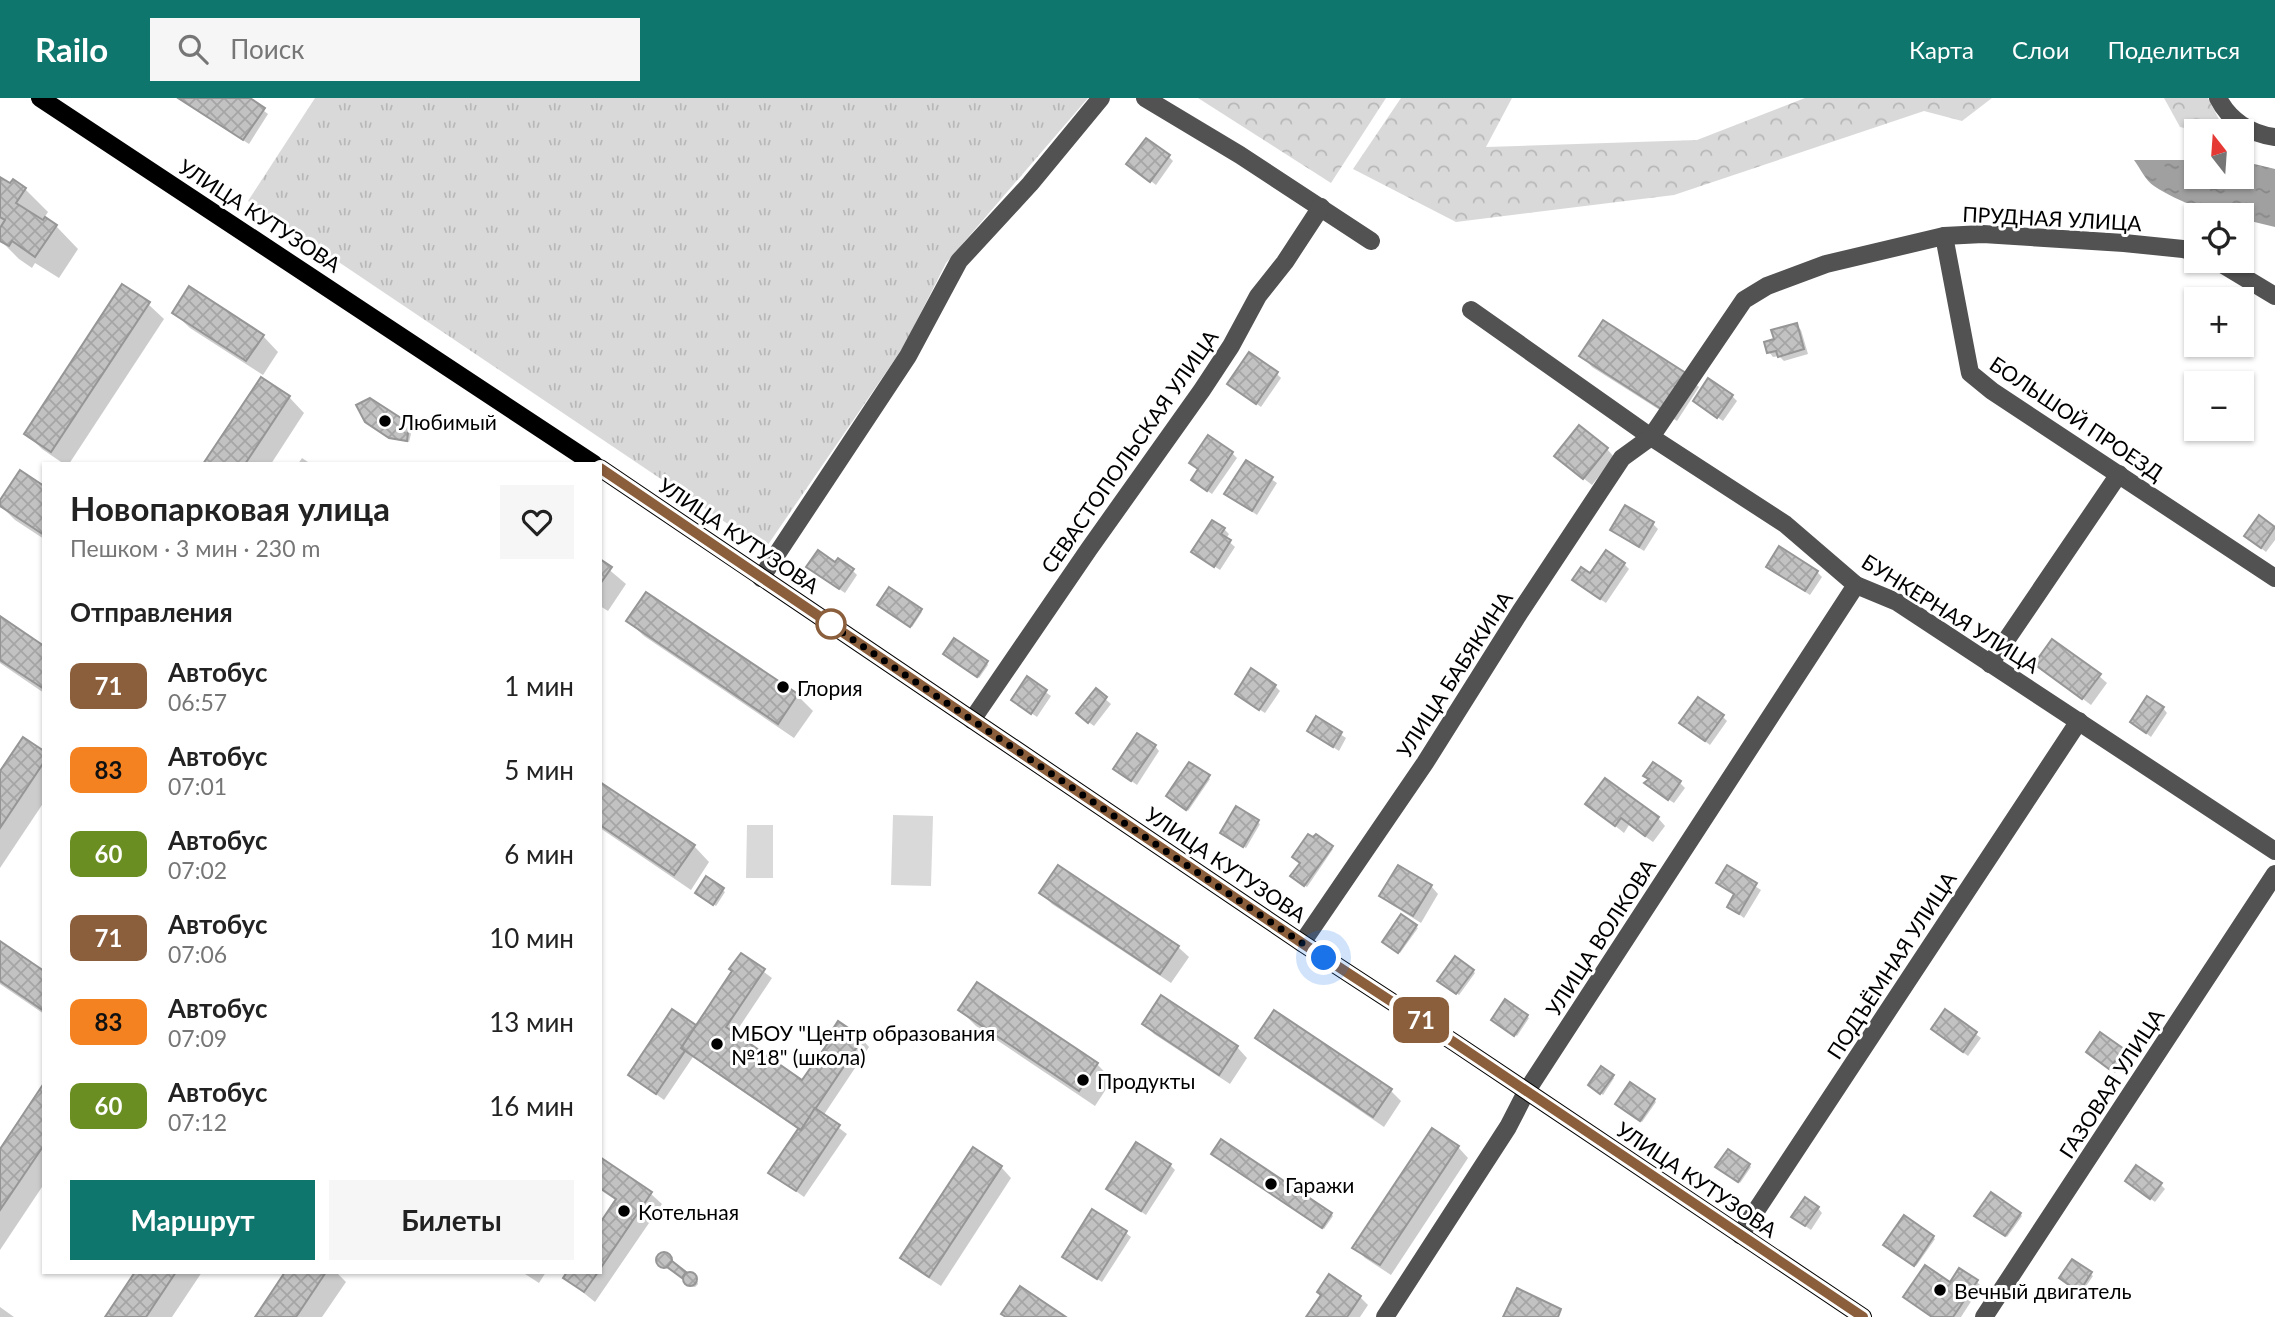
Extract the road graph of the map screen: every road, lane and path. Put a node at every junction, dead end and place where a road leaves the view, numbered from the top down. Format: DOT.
graph roads {
  1 [pos="40,98"];
  2 [pos="1101,98"];
  3 [pos="1145,98"];
  4 [pos="2218,98"];
  5 [pos="2275,137"];
  6 [pos="1321,206"];
  7 [pos="1944,236"];
  8 [pos="1371,241"];
  9 [pos="2184,248"];
  10 [pos="2237,273"];
  11 [pos="2275,296"];
  12 [pos="1471,310"];
  13 [pos="1651,436"];
  14 [pos="591,462"];
  15 [pos="602,469"];
  16 [pos="2119,474"];
  17 [pos="761,578"];
  18 [pos="2275,578"];
  19 [pos="1856,585"];
  20 [pos="1990,664"];
  21 [pos="972,720"];
  22 [pos="2080,720"];
  23 [pos="2275,851"];
  24 [pos="2275,874"];
  25 [pos="1302,943"];
  26 [pos="1526,1092"];
  27 [pos="1740,1235"];
  28 [pos="1385,1317"];
  29 [pos="1863,1317"];
  30 [pos="1984,1317"];
  1 -- 14 [label="main road, УЛИЦА КУТУЗОВА"];
  2 -- 17 [label="street"];
  3 -- 6 [label="street"];
  4 -- 5 [label="street"];
  6 -- 8 [label="street"];
  6 -- 21 [label="street, СЕВАСТОПОЛЬСКАЯ УЛИЦА"];
  7 -- 9 [label="street, ПРУДНАЯ УЛИЦА"];
  7 -- 13 [label="street, ПРУДНАЯ УЛИЦА"];
  7 -- 16 [label="street, БОЛЬШОЙ ПРОЕЗД"];
  10 -- 11 [label="street"];
  12 -- 13 [label="street, БУНКЕРНАЯ УЛИЦА"];
  13 -- 19 [label="street, БУНКЕРНАЯ УЛИЦА"];
  13 -- 25 [label="street, УЛИЦА БАБЯКИНА"];
  15 -- 17 [label="main road, УЛИЦА КУТУЗОВА"];
  16 -- 18 [label="street, БОЛЬШОЙ ПРОЕЗД"];
  16 -- 20 [label="street"];
  17 -- 21 [label="main road, УЛИЦА КУТУЗОВА"];
  19 -- 20 [label="street, БУНКЕРНАЯ УЛИЦА"];
  19 -- 26 [label="street, УЛИЦА ВОЛКОВА"];
  20 -- 22 [label="street, БУНКЕРНАЯ УЛИЦА"];
  21 -- 25 [label="main road, УЛИЦА КУТУЗОВА"];
  22 -- 23 [label="street, БУНКЕРНАЯ УЛИЦА"];
  22 -- 27 [label="street, ПОДЪЁМНАЯ УЛИЦА"];
  24 -- 30 [label="street, ГАЗОВАЯ УЛИЦА"];
  25 -- 26 [label="main road, УЛИЦА КУТУЗОВА"];
  26 -- 27 [label="main road, УЛИЦА КУТУЗОВА"];
  26 -- 28 [label="street, УЛИЦА ВОЛКОВА"];
  27 -- 29 [label="main road, УЛИЦА КУТУЗОВА"];
}
